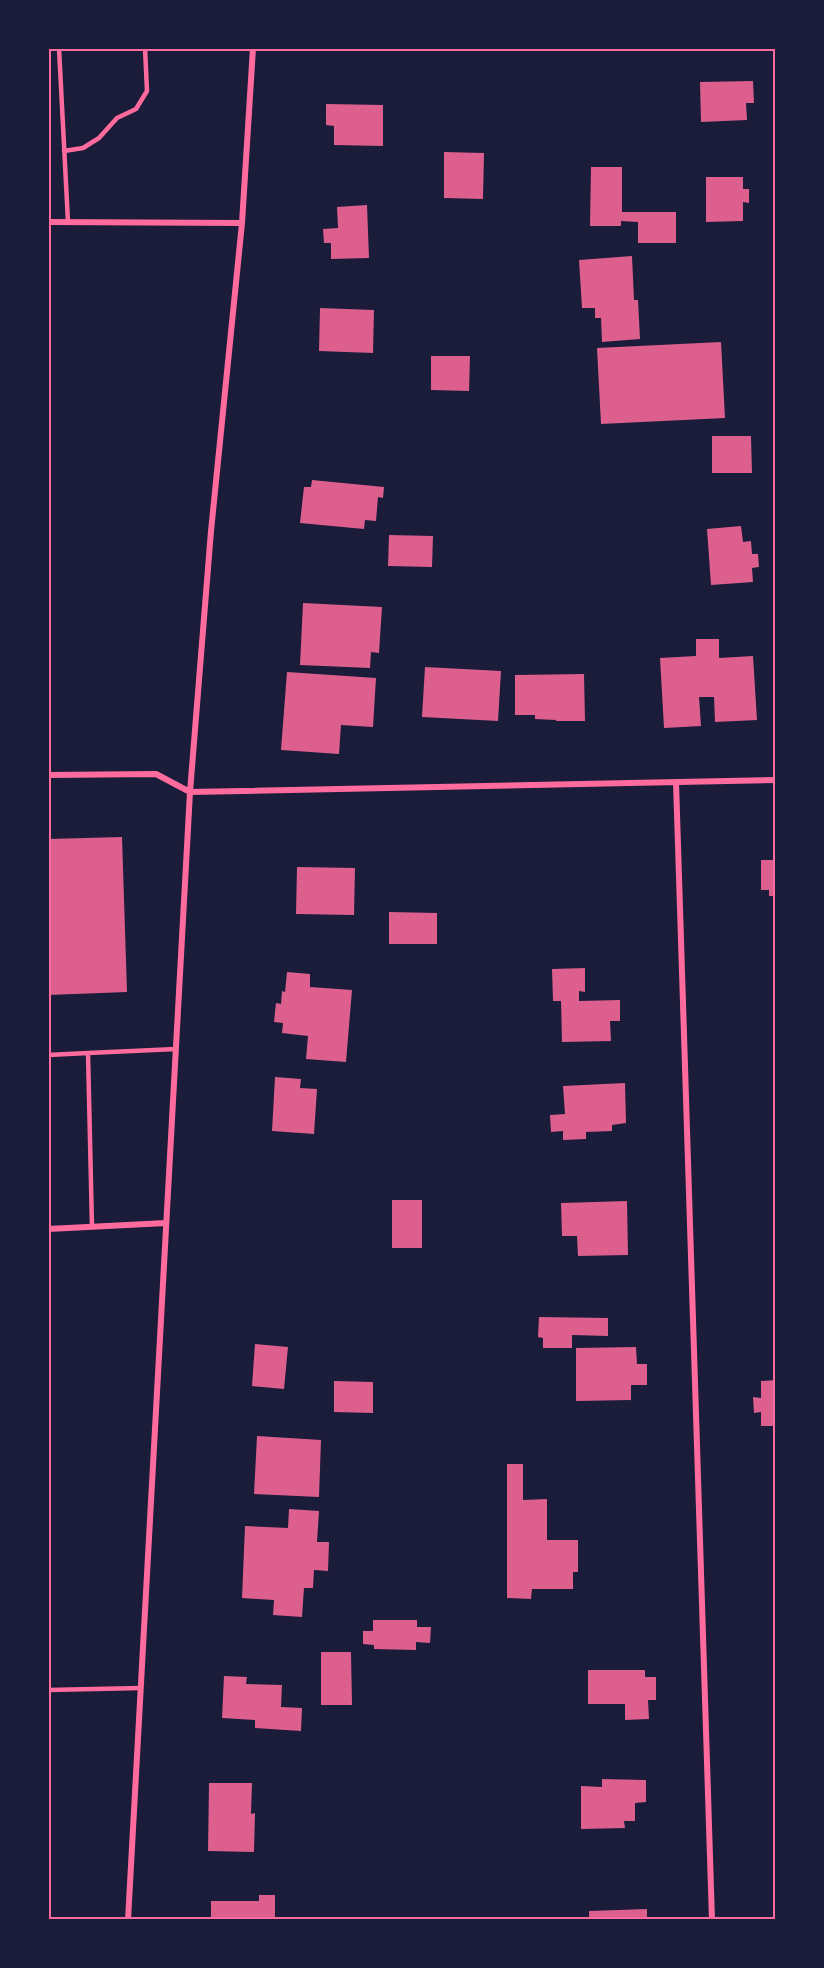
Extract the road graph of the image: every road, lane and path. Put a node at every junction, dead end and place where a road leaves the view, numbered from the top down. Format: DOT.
graph roads {
  1 [pos="59,48"];
  2 [pos="145,48"];
  3 [pos="253,48"];
  4 [pos="64,151"];
  5 [pos="48,222"];
  6 [pos="68,222"];
  7 [pos="242,223"];
  8 [pos="48,775"];
  9 [pos="776,780"];
  10 [pos="676,782"];
  11 [pos="190,792"];
  12 [pos="176,1049"];
  13 [pos="88,1053"];
  14 [pos="48,1055"];
  15 [pos="166,1223"];
  16 [pos="92,1227"];
  17 [pos="48,1229"];
  18 [pos="141,1688"];
  19 [pos="48,1690"];
  20 [pos="128,1920"];
  21 [pos="712,1920"];
  1 -- 4 [label="lane"];
  2 -- 4 [label="lane"];
  3 -- 7 [label="street"];
  4 -- 6 [label="lane"];
  5 -- 6 [label="street"];
  6 -- 7 [label="street"];
  7 -- 11 [label="street"];
  8 -- 11 [label="street"];
  9 -- 10 [label="street"];
  10 -- 11 [label="street"];
  10 -- 21 [label="street"];
  11 -- 12 [label="street"];
  12 -- 13 [label="lane"];
  12 -- 15 [label="street"];
  13 -- 14 [label="lane"];
  13 -- 16 [label="lane"];
  15 -- 16 [label="street"];
  15 -- 18 [label="street"];
  16 -- 17 [label="street"];
  18 -- 19 [label="lane"];
  18 -- 20 [label="street"];
}
